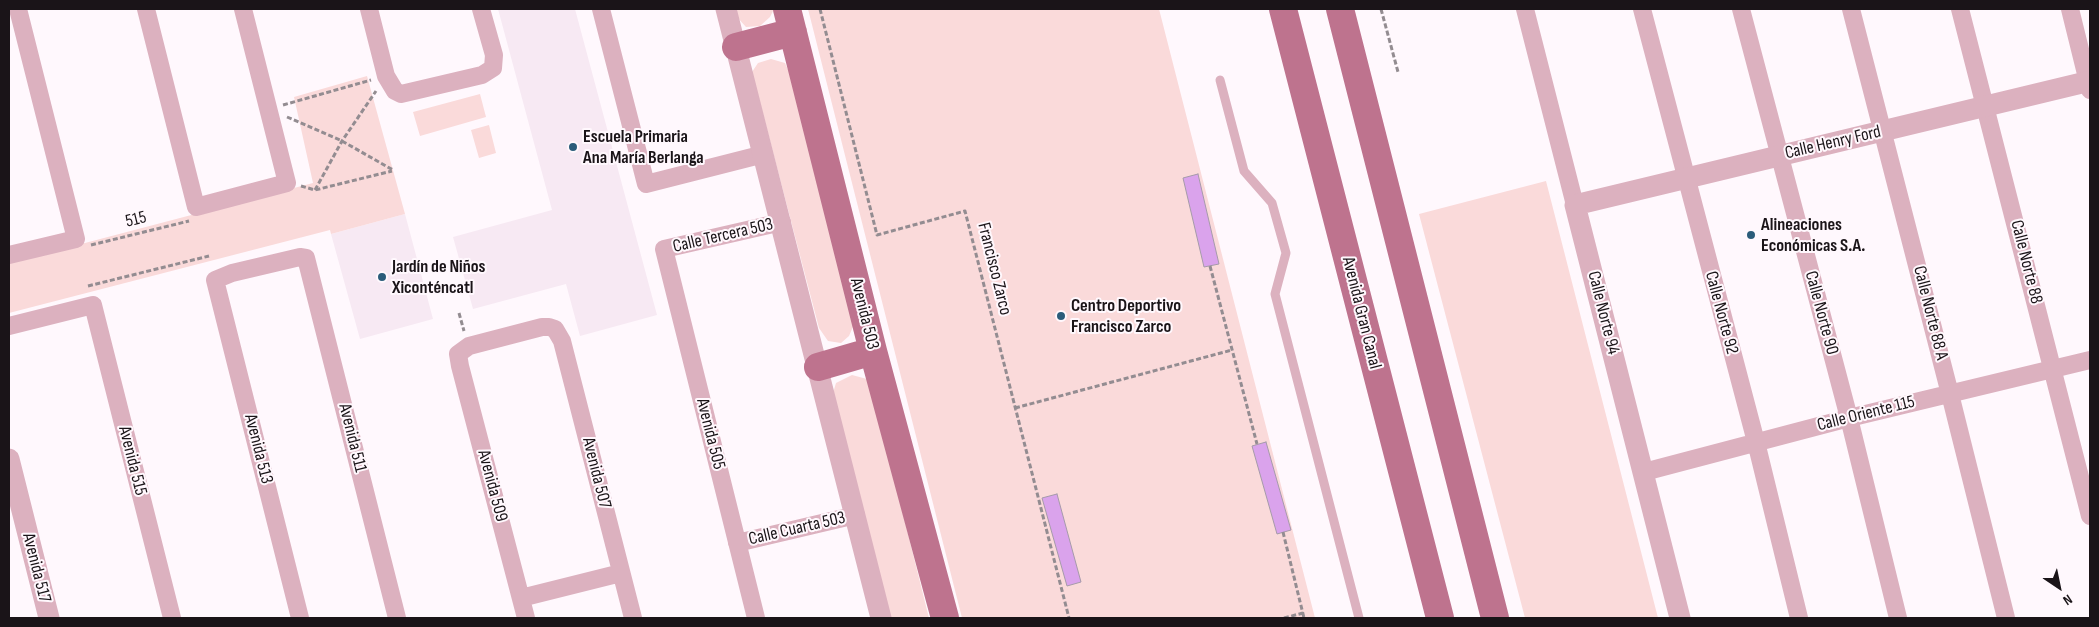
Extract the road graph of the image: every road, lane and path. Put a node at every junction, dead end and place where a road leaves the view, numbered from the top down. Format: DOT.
graph roads {
  1 [pos="18,9"];
  2 [pos="146,9"];
  3 [pos="243,9"];
  4 [pos="369,9"];
  5 [pos="481,9"];
  6 [pos="601,9"];
  7 [pos="726,9"];
  8 [pos="820,9"];
  9 [pos="1283,9"];
  10 [pos="1340,9"];
  11 [pos="1381,9"];
  12 [pos="1525,9"];
  13 [pos="1642,9"];
  14 [pos="1741,9"];
  15 [pos="1852,9"];
  16 [pos="1960,9"];
  17 [pos="2070,9"];
  18 [pos="790,20"];
  19 [pos="736,47"];
  20 [pos="1398,72"];
  21 [pos="1220,80"];
  22 [pos="390,83"];
  23 [pos="2090,84"];
  24 [pos="1986,107"];
  25 [pos="268,109"];
  26 [pos="1883,131"];
  27 [pos="342,141"];
  28 [pos="764,154"];
  29 [pos="1779,155"];
  30 [pos="1685,178"];
  31 [pos="1575,205"];
  32 [pos="193,214"];
  33 [pos="782,222"];
  34 [pos="82,242"];
  35 [pos="664,249"];
  36 [pos="9,255"];
  37 [pos="208,256"];
  38 [pos="1210,266"];
  39 [pos="215,280"];
  40 [pos="88,286"];
  41 [pos="9,326"];
  42 [pos="555,329"];
  43 [pos="1232,350"];
  44 [pos="873,351"];
  45 [pos="2090,360"];
  46 [pos="818,367"];
  47 [pos="2053,368"];
  48 [pos="1950,394"];
  49 [pos="1015,408"];
  50 [pos="1849,418"];
  51 [pos="1756,442"];
  52 [pos="1257,444"];
  53 [pos="9,459"];
  54 [pos="1644,472"];
  55 [pos="12,484"];
  56 [pos="856,515"];
  57 [pos="2090,516"];
  58 [pos="1282,532"];
  59 [pos="737,543"];
  60 [pos="621,572"];
  61 [pos="521,598"];
  62 [pos="1303,613"];
  63 [pos="49,618"];
  64 [pos="172,618"];
  65 [pos="300,618"];
  66 [pos="397,618"];
  67 [pos="526,618"];
  68 [pos="633,618"];
  69 [pos="756,618"];
  70 [pos="881,618"];
  71 [pos="945,618"];
  72 [pos="1069,618"];
  73 [pos="1284,618"];
  74 [pos="1304,618"];
  75 [pos="1359,618"];
  76 [pos="1440,618"];
  77 [pos="1495,618"];
  78 [pos="1680,618"];
  79 [pos="1799,618"];
  80 [pos="1898,618"];
  81 [pos="2006,618"];
  1 -- 34 [label="street"];
  2 -- 32 [label="street"];
  3 -- 25 [label="street"];
  4 -- 22 [label="street"];
  5 -- 22 [label="street"];
  6 -- 28 [label="street"];
  7 -- 19 [label="street"];
  8 -- 49 [label="path, Francisco Zarco"];
  9 -- 76 [label="main road, Avenida Gran Canal"];
  10 -- 77 [label="main road"];
  11 -- 20 [label="path"];
  12 -- 31 [label="street, Calle Norte 94"];
  13 -- 30 [label="street, Calle Norte 92"];
  14 -- 29 [label="street, Calle Norte 90"];
  15 -- 26 [label="street, Calle Norte 88 A"];
  16 -- 24 [label="street, Calle Norte 88"];
  17 -- 23 [label="street"];
  18 -- 19 [label="main road"];
  18 -- 44 [label="main road, Avenida 503"];
  19 -- 28 [label="street"];
  21 -- 75 [label="lane"];
  22 -- 25 [label="path"];
  22 -- 27 [label="path"];
  23 -- 24 [label="street, Calle Henry Ford"];
  24 -- 26 [label="street, Calle Henry Ford"];
  24 -- 47 [label="street, Calle Norte 88"];
  25 -- 27 [label="path"];
  25 -- 32 [label="street"];
  26 -- 29 [label="street, Calle Henry Ford"];
  26 -- 48 [label="street, Calle Norte 88 A"];
  27 -- 27 [label="path"];
  28 -- 33 [label="street"];
  29 -- 30 [label="street, Calle Henry Ford"];
  29 -- 50 [label="street, Calle Norte 90"];
  30 -- 31 [label="street, Calle Henry Ford"];
  30 -- 51 [label="street, Calle Norte 92"];
  31 -- 54 [label="street, Calle Norte 94"];
  32 -- 34 [label="path, 515"];
  33 -- 35 [label="street, Calle Tercera 503"];
  33 -- 46 [label="street"];
  34 -- 36 [label="street"];
  35 -- 59 [label="street, Avenida 505"];
  37 -- 40 [label="path"];
  38 -- 43 [label="path"];
  39 -- 65 [label="street, Avenida 513"];
  39 -- 66 [label="street, Avenida 511"];
  41 -- 64 [label="street, Avenida 515"];
  42 -- 60 [label="street, Avenida 507"];
  42 -- 61 [label="street, Avenida 509"];
  43 -- 49 [label="path"];
  43 -- 52 [label="path"];
  44 -- 46 [label="main road"];
  44 -- 71 [label="main road, Avenida 503"];
  45 -- 47 [label="street, Calle Oriente 115"];
  46 -- 56 [label="street"];
  47 -- 48 [label="street, Calle Oriente 115"];
  47 -- 57 [label="street, Calle Norte 88"];
  48 -- 50 [label="street, Calle Oriente 115"];
  48 -- 81 [label="street, Calle Norte 88 A"];
  49 -- 72 [label="path, Francisco Zarco"];
  50 -- 51 [label="street, Calle Oriente 115"];
  50 -- 80 [label="street, Calle Norte 90"];
  51 -- 54 [label="street, Calle Oriente 115"];
  51 -- 79 [label="street, Calle Norte 92"];
  53 -- 55 [label="street, Avenida 517"];
  54 -- 78 [label="street, Calle Norte 94"];
  55 -- 63 [label="street, Avenida 517"];
  56 -- 59 [label="street, Calle Cuarta 503"];
  56 -- 70 [label="street"];
  58 -- 62 [label="path"];
  59 -- 69 [label="street, Avenida 505"];
  60 -- 61 [label="street"];
  60 -- 68 [label="street, Avenida 507"];
  61 -- 67 [label="street, Avenida 509"];
  62 -- 73 [label="path"];
  62 -- 74 [label="path"];
}
